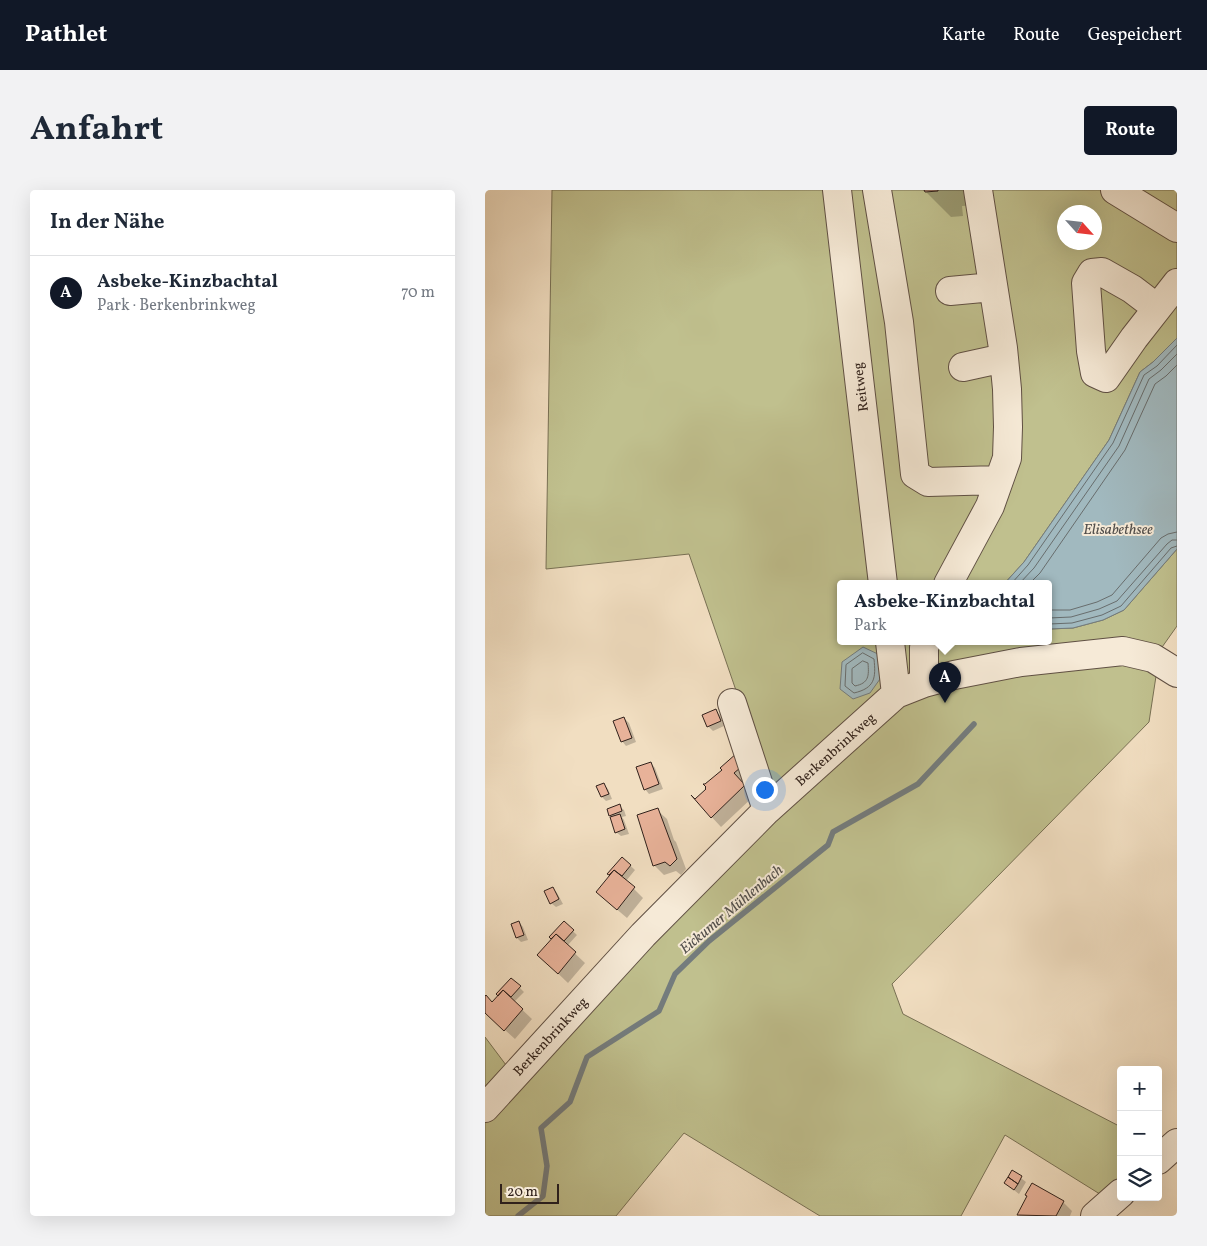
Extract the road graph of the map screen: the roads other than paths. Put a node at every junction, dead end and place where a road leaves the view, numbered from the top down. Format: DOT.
graph roads {
  1 [pos="837,190"];
  2 [pos="877,190"];
  3 [pos="978,190"];
  4 [pos="1115,190"];
  5 [pos="1177,228"];
  6 [pos="1177,282"];
  7 [pos="993,287"];
  8 [pos="950,291"];
  9 [pos="1157,308"];
  10 [pos="1003,358"];
  11 [pos="963,366"];
  12 [pos="999,480"];
  13 [pos="883,580"];
  14 [pos="950,580"];
  15 [pos="890,645"];
  16 [pos="925,645"];
  17 [pos="1177,672"];
  18 [pos="924,682"];
  19 [pos="896,694"];
  20 [pos="732,703"];
  21 [pos="767,810"];
  22 [pos="487,1102"];
  23 [pos="1177,1143"];
  24 [pos="1162,1156"];
  25 [pos="1117,1197"];
  26 [pos="1095,1216"];
  1 -- 13 [label="street, Reitweg"];
  2 -- 12 [label="street"];
  3 -- 7 [label="street"];
  4 -- 5 [label="street"];
  6 -- 9 [label="street"];
  7 -- 8 [label="street"];
  7 -- 10 [label="street"];
  10 -- 11 [label="street"];
  10 -- 12 [label="street"];
  12 -- 14 [label="street"];
  15 -- 19 [label="street"];
  16 -- 18 [label="street"];
  17 -- 18 [label="street, Berkenbrinkweg"];
  18 -- 19 [label="street, Berkenbrinkweg"];
  19 -- 21 [label="street, Berkenbrinkweg"];
  20 -- 21 [label="street"];
  21 -- 22 [label="street, Berkenbrinkweg"];
  23 -- 24 [label="street"];
  25 -- 26 [label="street"];
}
